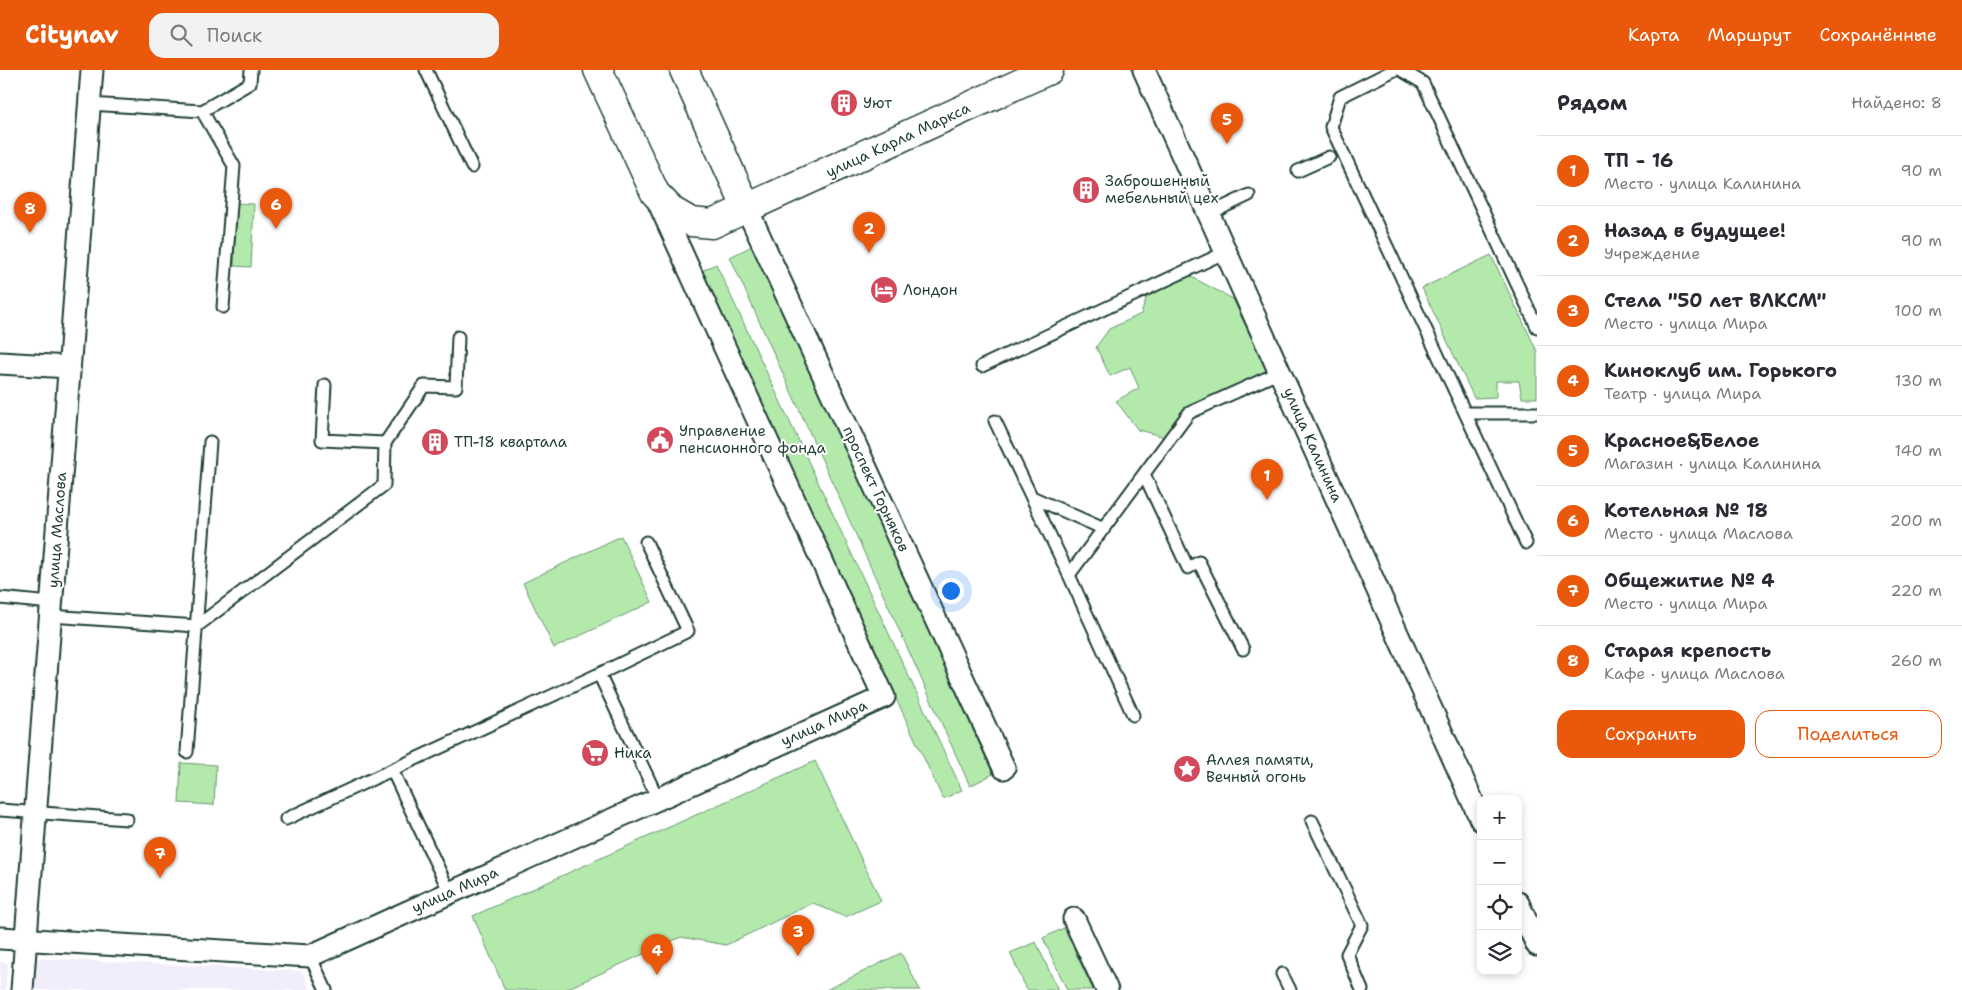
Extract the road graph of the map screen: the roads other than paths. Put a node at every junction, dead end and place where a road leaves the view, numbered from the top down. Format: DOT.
graph roads {
  1 [pos="92,70"];
  2 [pos="250,70"];
  3 [pos="426,70"];
  4 [pos="598,70"];
  5 [pos="684,70"];
  6 [pos="1048,70"];
  7 [pos="1144,70"];
  8 [pos="1394,70"];
  9 [pos="1402,70"];
  10 [pos="89,104"];
  11 [pos="202,111"];
  12 [pos="1329,157"];
  13 [pos="472,167"];
  14 [pos="1298,172"];
  15 [pos="655,193"];
  16 [pos="1249,195"];
  17 [pos="747,209"];
  18 [pos="1209,214"];
  19 [pos="1226,252"];
  20 [pos="223,307"];
  21 [pos="1537,326"];
  22 [pos="458,337"];
  23 [pos="0,363"];
  24 [pos="982,366"];
  25 [pos="69,367"];
  26 [pos="1280,372"];
  27 [pos="325,384"];
  28 [pos="1466,413"];
  29 [pos="1537,413"];
  30 [pos="995,421"];
  31 [pos="210,442"];
  32 [pos="385,443"];
  33 [pos="1144,474"];
  34 [pos="1032,498"];
  35 [pos="1104,529"];
  36 [pos="646,542"];
  37 [pos="1526,543"];
  38 [pos="1069,575"];
  39 [pos="0,598"];
  40 [pos="51,610"];
  41 [pos="197,626"];
  42 [pos="1243,650"];
  43 [pos="599,674"];
  44 [pos="1133,715"];
  45 [pos="187,752"];
  46 [pos="1004,768"];
  47 [pos="392,770"];
  48 [pos="658,799"];
  49 [pos="0,810"];
  50 [pos="1477,811"];
  51 [pos="36,812"];
  52 [pos="128,819"];
  53 [pos="286,819"];
  54 [pos="1312,821"];
  55 [pos="450,893"];
  56 [pos="1522,912"];
  57 [pos="1074,919"];
  58 [pos="0,938"];
  59 [pos="26,940"];
  60 [pos="1537,945"];
  61 [pos="310,956"];
  62 [pos="1282,974"];
  63 [pos="22,990"];
  64 [pos="326,990"];
  65 [pos="1107,990"];
  66 [pos="1290,990"];
  67 [pos="1362,990"];
  1 -- 10 [label="street, улица Маслова"];
  2 -- 11 [label="lane"];
  3 -- 13 [label="lane"];
  4 -- 15 [label="main road"];
  5 -- 17 [label="main road, проспект Горняков"];
  6 -- 17 [label="main road, улица Карла Маркса"];
  7 -- 18 [label="street, улица Калинина"];
  8 -- 28 [label="lane"];
  9 -- 21 [label="lane"];
  10 -- 11 [label="lane"];
  10 -- 25 [label="street, улица Маслова"];
  11 -- 20 [label="lane"];
  12 -- 14 [label="lane"];
  15 -- 17 [label="main road"];
  15 -- 48 [label="street, улица Мира"];
  16 -- 18 [label="lane"];
  17 -- 46 [label="street, проспект Горняков"];
  18 -- 19 [label="street, улица Калинина"];
  19 -- 24 [label="lane"];
  19 -- 26 [label="street, улица Калинина"];
  22 -- 32 [label="lane"];
  23 -- 25 [label="street"];
  25 -- 40 [label="street, улица Маслова"];
  26 -- 33 [label="lane"];
  26 -- 50 [label="street, улица Калинина"];
  27 -- 32 [label="lane"];
  28 -- 29 [label="lane"];
  28 -- 37 [label="lane"];
  30 -- 34 [label="lane"];
  31 -- 41 [label="lane"];
  32 -- 41 [label="lane"];
  33 -- 35 [label="lane"];
  33 -- 42 [label="lane"];
  34 -- 35 [label="lane"];
  34 -- 38 [label="lane"];
  35 -- 38 [label="lane"];
  36 -- 43 [label="lane"];
  38 -- 44 [label="lane"];
  39 -- 40 [label="lane"];
  40 -- 41 [label="lane"];
  40 -- 51 [label="street, улица Маслова"];
  41 -- 45 [label="lane"];
  43 -- 47 [label="lane"];
  43 -- 48 [label="lane"];
  47 -- 53 [label="lane"];
  47 -- 55 [label="lane"];
  48 -- 55 [label="street, улица Мира"];
  49 -- 51 [label="lane"];
  51 -- 52 [label="lane"];
  51 -- 59 [label="street, улица Маслова"];
  54 -- 67 [label="lane"];
  55 -- 61 [label="street, улица Мира"];
  56 -- 60 [label="street"];
  57 -- 65 [label="street"];
  58 -- 59 [label="street, улица Мира"];
  59 -- 61 [label="street, улица Мира"];
  59 -- 63 [label="street, улица Маслова"];
  61 -- 64 [label="lane"];
  62 -- 66 [label="lane"];
}
